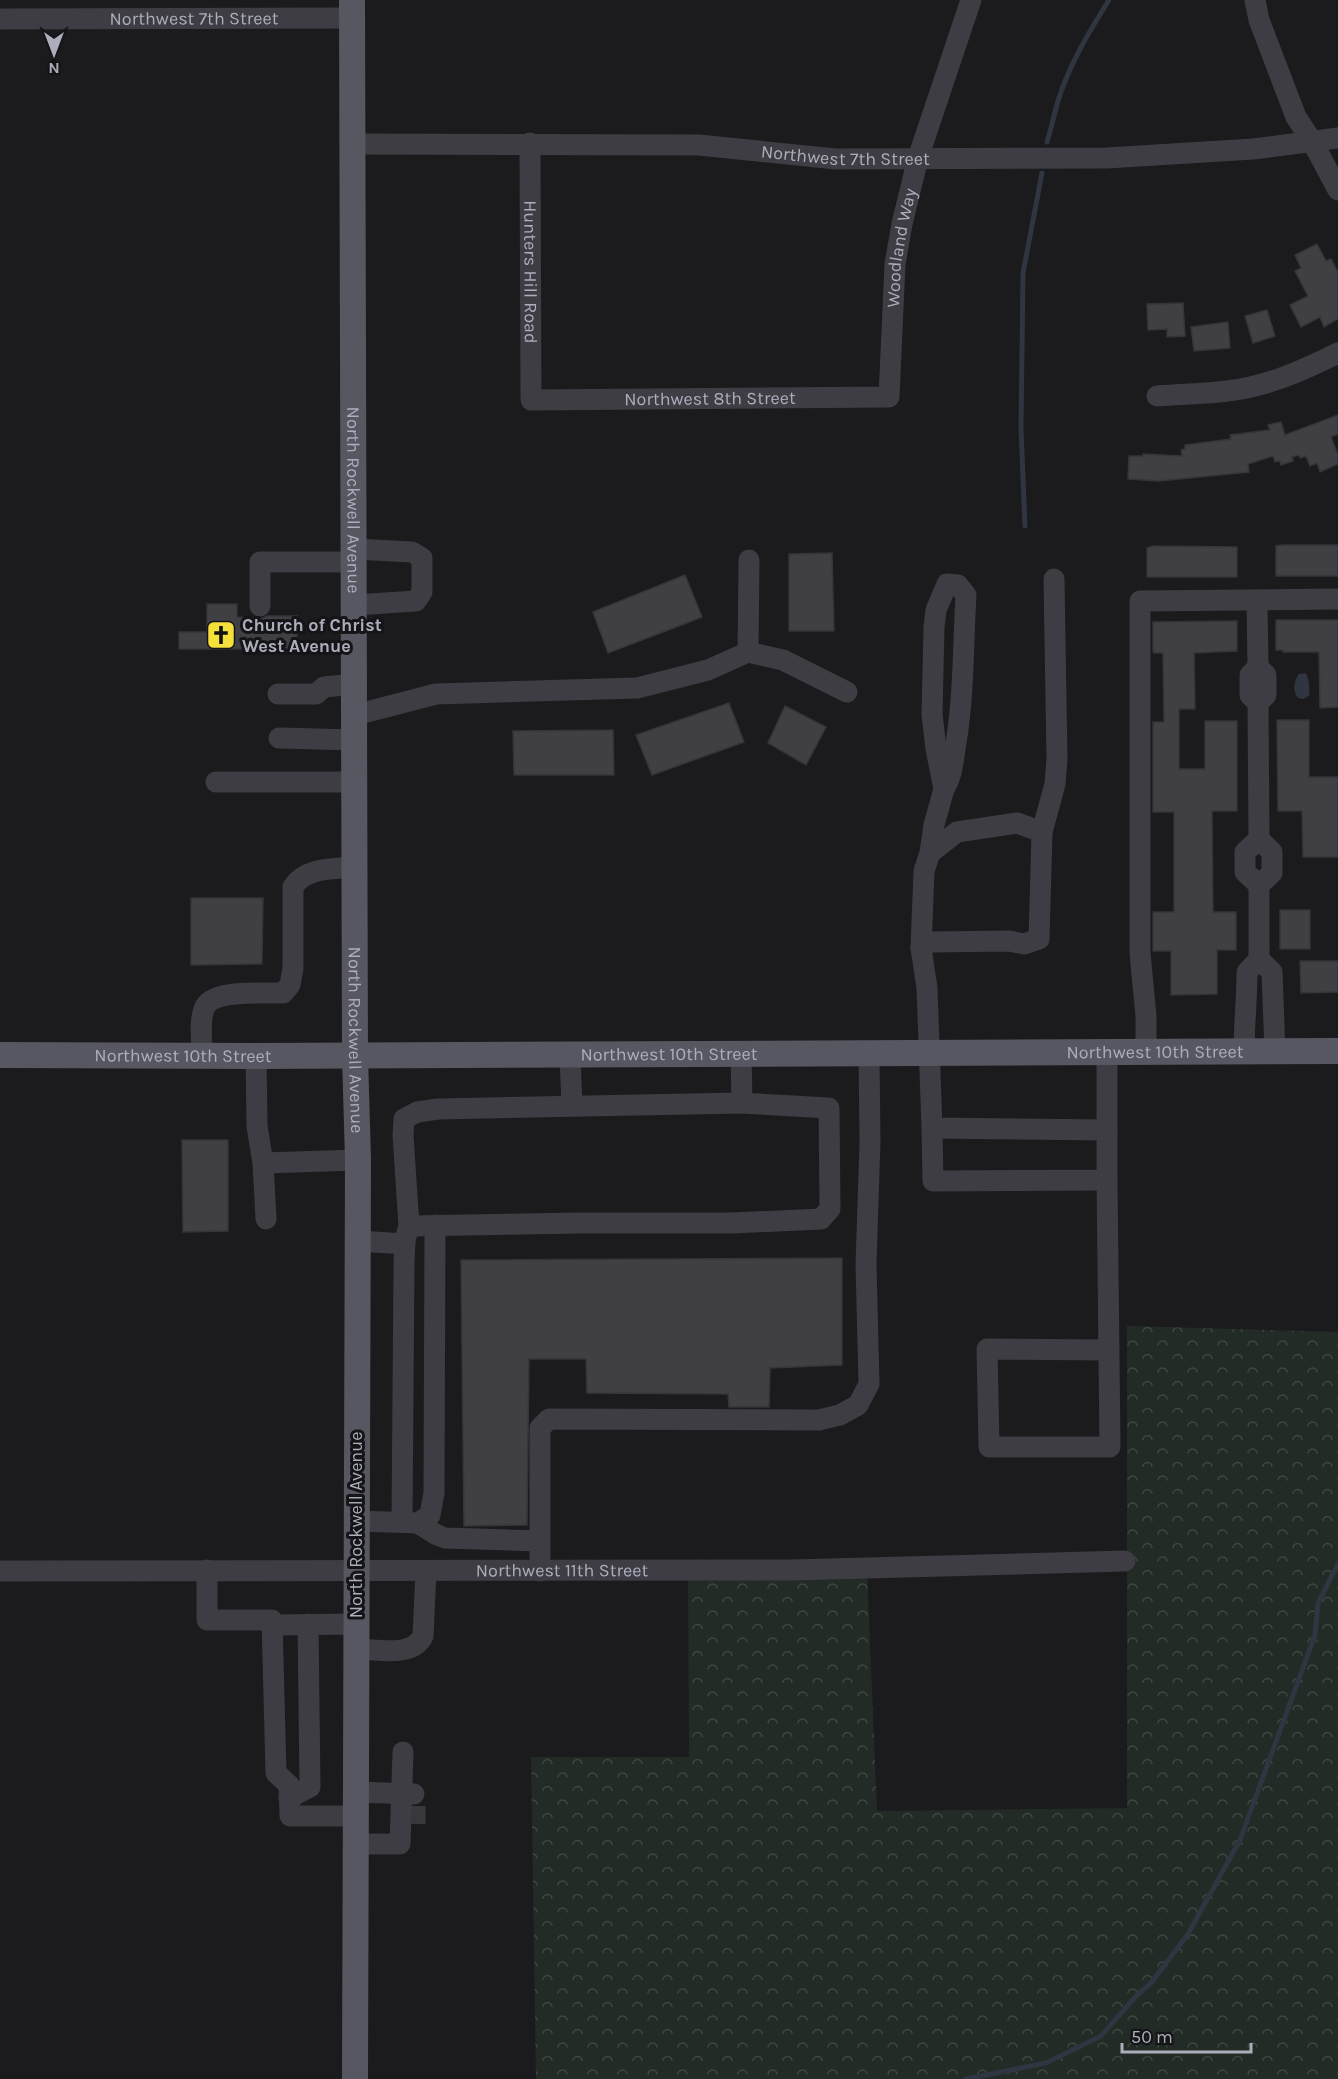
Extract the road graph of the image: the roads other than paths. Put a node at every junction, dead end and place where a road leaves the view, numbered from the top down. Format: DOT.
graph roads {
  1 [pos="971,0"];
  2 [pos="1255,0"];
  3 [pos="352,9"];
  4 [pos="0,19"];
  5 [pos="1338,138"];
  6 [pos="1312,141"];
  7 [pos="530,143"];
  8 [pos="351,144"];
  9 [pos="918,158"];
  10 [pos="1338,190"];
  11 [pos="1338,353"];
  12 [pos="1156,396"];
  13 [pos="889,397"];
  14 [pos="531,400"];
  15 [pos="354,556"];
  16 [pos="749,560"];
  17 [pos="1054,579"];
  18 [pos="1338,599"];
  19 [pos="1257,600"];
  20 [pos="354,605"];
  21 [pos="260,606"];
  22 [pos="748,652"];
  23 [pos="355,684"];
  24 [pos="847,692"];
  25 [pos="278,694"];
  26 [pos="355,727"];
  27 [pos="279,738"];
  28 [pos="216,782"];
  29 [pos="355,782"];
  30 [pos="944,789"];
  31 [pos="1042,832"];
  32 [pos="930,853"];
  33 [pos="355,867"];
  34 [pos="921,948"];
  35 [pos="1259,959"];
  36 [pos="1247,1002"];
  37 [pos="1272,1002"];
  38 [pos="1338,1051"];
  39 [pos="1107,1052"];
  40 [pos="1146,1052"];
  41 [pos="1244,1052"];
  42 [pos="1275,1052"];
  43 [pos="741,1054"];
  44 [pos="869,1054"];
  45 [pos="930,1054"];
  46 [pos="0,1055"];
  47 [pos="570,1055"];
  48 [pos="202,1056"];
  49 [pos="256,1056"];
  50 [pos="355,1056"];
  51 [pos="742,1103"];
  52 [pos="572,1106"];
  53 [pos="932,1128"];
  54 [pos="1107,1130"];
  55 [pos="358,1160"];
  56 [pos="263,1163"];
  57 [pos="1107,1180"];
  58 [pos="266,1219"];
  59 [pos="435,1225"];
  60 [pos="407,1235"];
  61 [pos="358,1240"];
  62 [pos="1109,1350"];
  63 [pos="356,1521"];
  64 [pos="410,1523"];
  65 [pos="540,1541"];
  66 [pos="1125,1561"];
  67 [pos="207,1570"];
  68 [pos="540,1570"];
  69 [pos="0,1571"];
  70 [pos="356,1571"];
  71 [pos="426,1571"];
  72 [pos="308,1624"];
  73 [pos="272,1625"];
  74 [pos="356,1636"];
  75 [pos="403,1752"];
  76 [pos="289,1798"];
  77 [pos="356,1804"];
  78 [pos="408,1814"];
  79 [pos="356,1844"];
  80 [pos="356,2079"];
  1 -- 9 [label="street, Woodland Way"];
  2 -- 6 [label="street"];
  3 -- 4 [label="street, Northwest 7th Street"];
  3 -- 8 [label="main road, North Rockwell Avenue"];
  5 -- 6 [label="street, Northwest 7th Street"];
  6 -- 9 [label="street, Northwest 7th Street"];
  6 -- 10 [label="street"];
  7 -- 8 [label="street, Northwest 7th Street"];
  7 -- 9 [label="street, Northwest 7th Street"];
  7 -- 14 [label="street, Hunters Hill Road"];
  8 -- 15 [label="main road, North Rockwell Avenue"];
  9 -- 13 [label="street, Woodland Way"];
  11 -- 12 [label="street"];
  13 -- 14 [label="street, Northwest 8th Street"];
  15 -- 20 [label="main road, North Rockwell Avenue"];
  15 -- 20 [label="street"];
  15 -- 21 [label="street"];
  16 -- 22 [label="street"];
  17 -- 31 [label="street"];
  18 -- 19 [label="street"];
  19 -- 35 [label="street"];
  19 -- 40 [label="street"];
  20 -- 23 [label="main road, North Rockwell Avenue"];
  22 -- 24 [label="street"];
  22 -- 26 [label="street"];
  23 -- 25 [label="street"];
  23 -- 26 [label="main road, North Rockwell Avenue"];
  26 -- 27 [label="street"];
  26 -- 29 [label="main road, North Rockwell Avenue"];
  28 -- 29 [label="street"];
  29 -- 33 [label="main road, North Rockwell Avenue"];
  30 -- 30 [label="street"];
  30 -- 32 [label="street"];
  31 -- 32 [label="street"];
  31 -- 34 [label="street"];
  32 -- 34 [label="street"];
  33 -- 48 [label="street"];
  33 -- 50 [label="main road, North Rockwell Avenue"];
  34 -- 45 [label="street"];
  35 -- 36 [label="street"];
  35 -- 37 [label="street"];
  36 -- 37 [label="street"];
  36 -- 41 [label="street"];
  37 -- 42 [label="street"];
  38 -- 42 [label="main road, Northwest 10th Street"];
  39 -- 40 [label="main road, Northwest 10th Street"];
  39 -- 45 [label="main road, Northwest 10th Street"];
  39 -- 54 [label="street"];
  40 -- 41 [label="main road, Northwest 10th Street"];
  41 -- 42 [label="main road, Northwest 10th Street"];
  43 -- 44 [label="main road, Northwest 10th Street"];
  43 -- 47 [label="main road, Northwest 10th Street"];
  43 -- 51 [label="street"];
  44 -- 45 [label="main road, Northwest 10th Street"];
  44 -- 65 [label="street"];
  45 -- 53 [label="street"];
  46 -- 48 [label="main road, Northwest 10th Street"];
  47 -- 50 [label="main road, Northwest 10th Street"];
  47 -- 52 [label="street"];
  48 -- 49 [label="main road, Northwest 10th Street"];
  49 -- 50 [label="main road, Northwest 10th Street"];
  49 -- 56 [label="street"];
  50 -- 55 [label="main road, North Rockwell Avenue"];
  51 -- 52 [label="street"];
  51 -- 59 [label="street"];
  52 -- 60 [label="street"];
  53 -- 54 [label="street"];
  53 -- 57 [label="street"];
  54 -- 57 [label="street"];
  55 -- 56 [label="street"];
  55 -- 61 [label="main road, North Rockwell Avenue"];
  56 -- 58 [label="street"];
  57 -- 62 [label="street"];
  59 -- 60 [label="street"];
  59 -- 64 [label="street"];
  60 -- 61 [label="street"];
  60 -- 64 [label="street"];
  61 -- 63 [label="main road, North Rockwell Avenue"];
  62 -- 62 [label="street"];
  63 -- 64 [label="street"];
  63 -- 70 [label="main road, North Rockwell Avenue"];
  64 -- 65 [label="street"];
  65 -- 68 [label="street"];
  66 -- 68 [label="street, Northwest 11th Street"];
  67 -- 69 [label="street, Northwest 11th Street"];
  67 -- 70 [label="street, Northwest 11th Street"];
  67 -- 73 [label="street"];
  68 -- 71 [label="street, Northwest 11th Street"];
  70 -- 71 [label="street, Northwest 11th Street"];
  70 -- 74 [label="main road, North Rockwell Avenue"];
  71 -- 74 [label="street"];
  72 -- 73 [label="street"];
  72 -- 74 [label="street"];
  72 -- 76 [label="street"];
  73 -- 76 [label="street"];
  74 -- 77 [label="main road, North Rockwell Avenue"];
  75 -- 78 [label="street"];
  76 -- 77 [label="street"];
  77 -- 78 [label="street"];
  77 -- 79 [label="main road, North Rockwell Avenue"];
  78 -- 79 [label="street"];
  79 -- 80 [label="main road, North Rockwell Avenue"];
}
